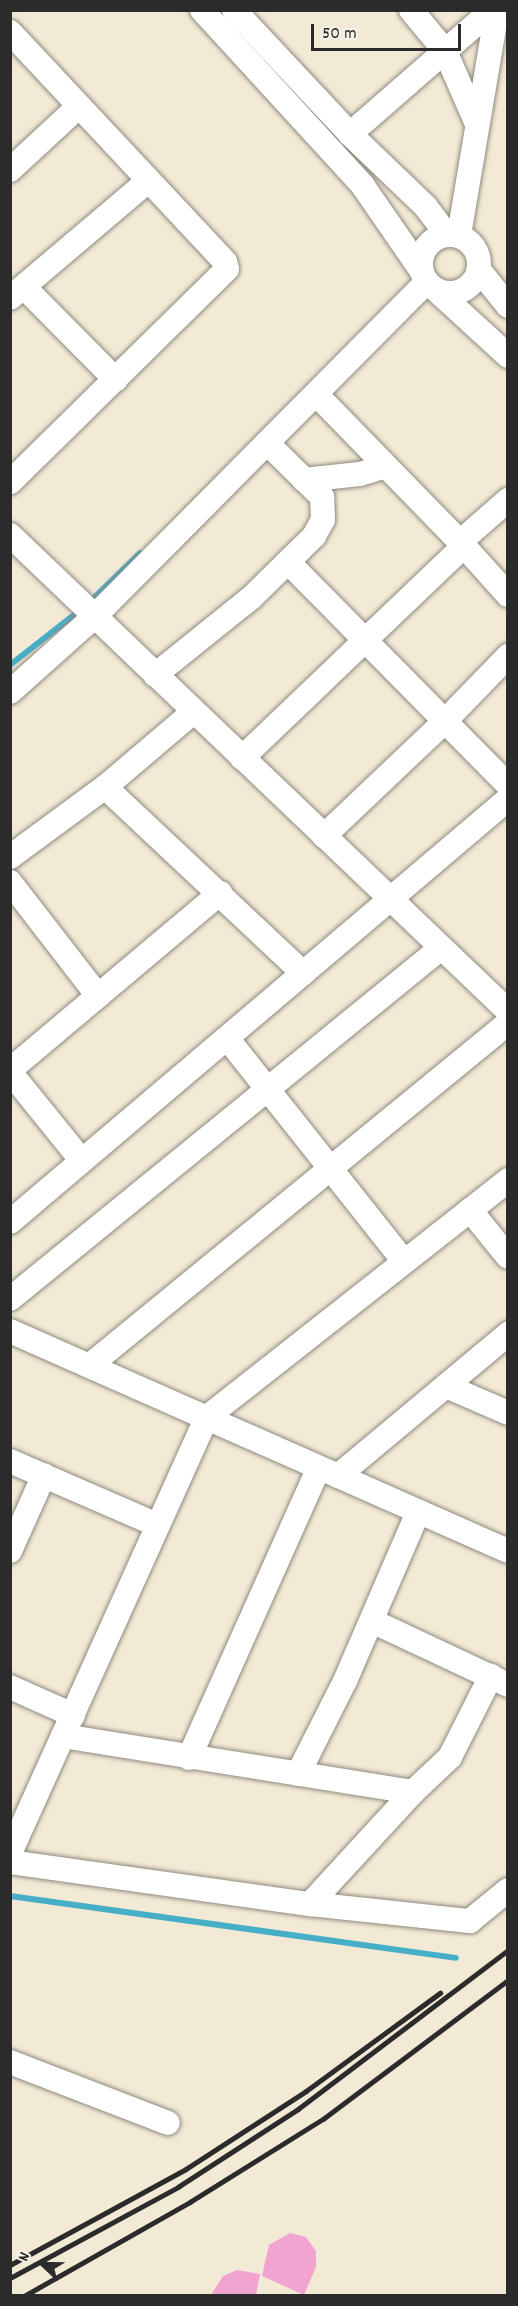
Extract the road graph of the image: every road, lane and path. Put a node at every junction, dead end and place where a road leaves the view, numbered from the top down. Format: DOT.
graph roads {
  1 [pos="202,10"];
  2 [pos="234,10"];
  3 [pos="411,10"];
  4 [pos="492,10"];
  5 [pos="497,10"];
  6 [pos="10,32"];
  7 [pos="445,51"];
  8 [pos="79,106"];
  9 [pos="476,122"];
  10 [pos="350,134"];
  11 [pos="10,170"];
  12 [pos="148,181"];
  13 [pos="453,235"];
  14 [pos="479,270"];
  15 [pos="428,281"];
  16 [pos="18,293"];
  17 [pos="507,306"];
  18 [pos="507,356"];
  19 [pos="116,380"];
  20 [pos="316,394"];
  21 [pos="268,444"];
  22 [pos="386,466"];
  23 [pos="304,480"];
  24 [pos="10,482"];
  25 [pos="507,500"];
  26 [pos="10,535"];
  27 [pos="462,544"];
  28 [pos="288,562"];
  29 [pos="507,595"];
  30 [pos="94,617"];
  31 [pos="365,641"];
  32 [pos="507,656"];
  33 [pos="154,675"];
  34 [pos="10,692"];
  35 [pos="194,712"];
  36 [pos="445,721"];
  37 [pos="242,758"];
  38 [pos="507,785"];
  39 [pos="105,787"];
  40 [pos="507,799"];
  41 [pos="324,836"];
  42 [pos="10,857"];
  43 [pos="10,882"];
  44 [pos="220,893"];
  45 [pos="391,900"];
  46 [pos="441,948"];
  47 [pos="303,974"];
  48 [pos="98,996"];
  49 [pos="507,1011"];
  50 [pos="507,1023"];
  51 [pos="227,1038"];
  52 [pos="12,1065"];
  53 [pos="267,1089"];
  54 [pos="82,1161"];
  55 [pos="330,1168"];
  56 [pos="507,1180"];
  57 [pos="470,1210"];
  58 [pos="10,1222"];
  59 [pos="507,1257"];
  60 [pos="404,1261"];
  61 [pos="10,1299"];
  62 [pos="10,1331"];
  63 [pos="507,1334"];
  64 [pos="90,1366"];
  65 [pos="446,1386"];
  66 [pos="507,1413"];
  67 [pos="206,1418"];
  68 [pos="10,1461"];
  69 [pos="328,1472"];
  70 [pos="44,1475"];
  71 [pos="418,1512"];
  72 [pos="157,1526"];
  73 [pos="10,1551"];
  74 [pos="507,1551"];
  75 [pos="372,1621"];
  76 [pos="499,1680"];
  77 [pos="10,1687"];
  78 [pos="68,1725"];
  79 [pos="189,1758"];
  80 [pos="298,1773"];
  81 [pos="413,1792"];
  82 [pos="10,1853"];
  83 [pos="10,1862"];
  84 [pos="507,1890"];
  85 [pos="310,1904"];
  86 [pos="10,2062"];
  87 [pos="168,2123"];
  1 -- 15 [label="street"];
  2 -- 10 [label="street"];
  3 -- 7 [label="street"];
  4 -- 7 [label="street"];
  5 -- 9 [label="street"];
  6 -- 8 [label="street"];
  7 -- 9 [label="street"];
  7 -- 10 [label="street"];
  8 -- 11 [label="street"];
  8 -- 12 [label="street"];
  9 -- 13 [label="street"];
  10 -- 13 [label="street"];
  12 -- 16 [label="street"];
  12 -- 19 [label="street"];
  13 -- 14 [label="street"];
  13 -- 15 [label="street"];
  14 -- 15 [label="street"];
  14 -- 17 [label="street"];
  15 -- 18 [label="street"];
  15 -- 20 [label="street"];
  16 -- 19 [label="street"];
  19 -- 24 [label="street"];
  20 -- 21 [label="street"];
  20 -- 22 [label="street"];
  21 -- 23 [label="street"];
  21 -- 30 [label="street"];
  22 -- 23 [label="street"];
  22 -- 27 [label="street"];
  23 -- 28 [label="street"];
  25 -- 27 [label="street"];
  26 -- 30 [label="street"];
  27 -- 29 [label="street"];
  27 -- 31 [label="street"];
  28 -- 31 [label="street"];
  28 -- 33 [label="street"];
  30 -- 33 [label="street"];
  30 -- 34 [label="street"];
  31 -- 36 [label="street"];
  31 -- 37 [label="street"];
  32 -- 36 [label="street"];
  33 -- 35 [label="street"];
  35 -- 37 [label="street"];
  35 -- 39 [label="street"];
  36 -- 38 [label="street"];
  36 -- 41 [label="street"];
  37 -- 41 [label="street"];
  39 -- 42 [label="street"];
  39 -- 44 [label="street"];
  40 -- 45 [label="street"];
  41 -- 45 [label="street"];
  43 -- 48 [label="street"];
  44 -- 47 [label="street"];
  44 -- 48 [label="street"];
  45 -- 46 [label="street"];
  45 -- 47 [label="street"];
  46 -- 49 [label="street"];
  46 -- 53 [label="street"];
  47 -- 51 [label="street"];
  48 -- 52 [label="street"];
  50 -- 55 [label="street"];
  51 -- 53 [label="street"];
  51 -- 54 [label="street"];
  52 -- 54 [label="street"];
  53 -- 55 [label="street"];
  53 -- 61 [label="street"];
  54 -- 58 [label="street"];
  55 -- 60 [label="street"];
  55 -- 64 [label="street"];
  56 -- 57 [label="street"];
  57 -- 59 [label="street"];
  57 -- 60 [label="street"];
  60 -- 67 [label="street"];
  62 -- 64 [label="street"];
  63 -- 65 [label="street"];
  64 -- 67 [label="street"];
  65 -- 66 [label="street"];
  65 -- 69 [label="street"];
  67 -- 69 [label="street"];
  67 -- 72 [label="street"];
  68 -- 70 [label="street"];
  69 -- 71 [label="street"];
  69 -- 79 [label="street"];
  70 -- 72 [label="street"];
  70 -- 73 [label="street"];
  71 -- 74 [label="street"];
  71 -- 75 [label="street"];
  72 -- 78 [label="street"];
  75 -- 76 [label="street"];
  75 -- 80 [label="street"];
  76 -- 81 [label="street"];
  77 -- 78 [label="street"];
  78 -- 79 [label="street"];
  78 -- 82 [label="street"];
  79 -- 80 [label="street"];
  80 -- 81 [label="street"];
  81 -- 85 [label="street"];
  83 -- 85 [label="street"];
  84 -- 85 [label="street"];
  86 -- 87 [label="street"];
}
